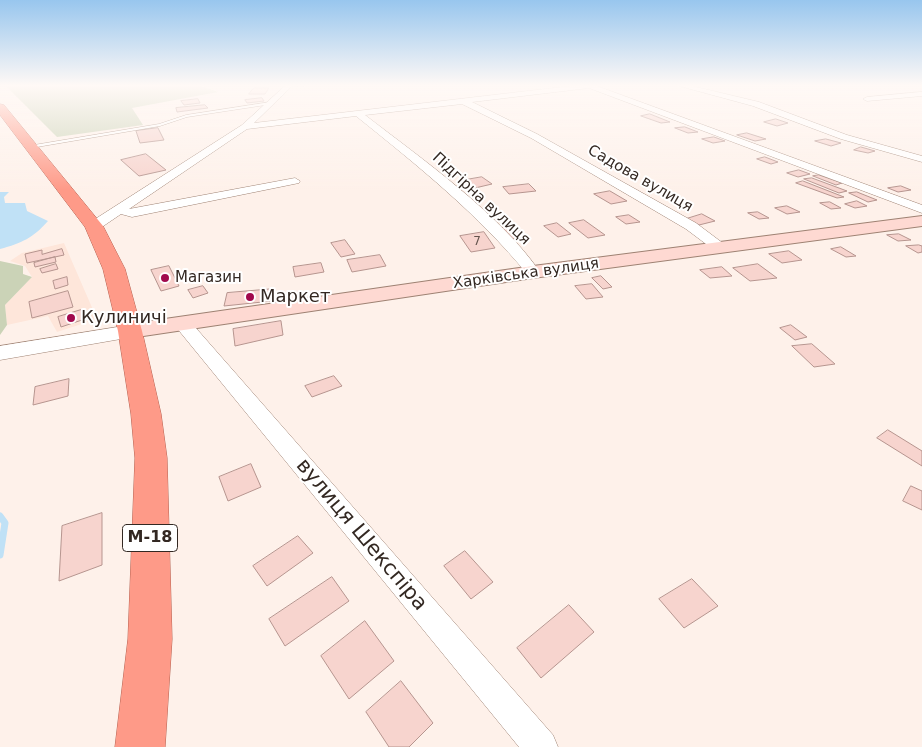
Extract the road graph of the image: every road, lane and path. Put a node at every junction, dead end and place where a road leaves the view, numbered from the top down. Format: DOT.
graph roads {
  1 [pos="10,120"];
  2 [pos="175,120"];
  3 [pos="252,120"];
  4 [pos="303,120"];
  5 [pos="366,120"];
  6 [pos="501,120"];
  7 [pos="681,120"];
  8 [pos="798,120"];
  9 [pos="245,126"];
  10 [pos="31,146"];
  11 [pos="922,160"];
  12 [pos="295,181"];
  13 [pos="922,209"];
  14 [pos="120,210"];
  15 [pos="922,220"];
  16 [pos="94,226"];
  17 [pos="719,247"];
  18 [pos="533,272"];
  19 [pos="182,323"];
  20 [pos="130,331"];
  21 [pos="0,353"];
  22 [pos="140,747"];
  23 [pos="541,747"];
  1 -- 10 [label="highway, М-18"];
  2 -- 10 [label="lane"];
  3 -- 9 [label="street"];
  4 -- 9 [label="street"];
  5 -- 18 [label="street, Підгірна вулиця"];
  6 -- 17 [label="street, Садова вулиця"];
  7 -- 13 [label="street"];
  8 -- 11 [label="street"];
  9 -- 14 [label="street"];
  10 -- 16 [label="highway, М-18"];
  12 -- 14 [label="street"];
  14 -- 16 [label="street"];
  15 -- 17 [label="main road, Харківська вулиця"];
  16 -- 20 [label="highway, М-18"];
  17 -- 18 [label="main road, Харківська вулиця"];
  18 -- 19 [label="main road, Харківська вулиця"];
  19 -- 20 [label="main road, Харківська вулиця"];
  19 -- 23 [label="street, вулиця Шекспіра"];
  20 -- 21 [label="street"];
  20 -- 22 [label="highway, М-18"];
}
